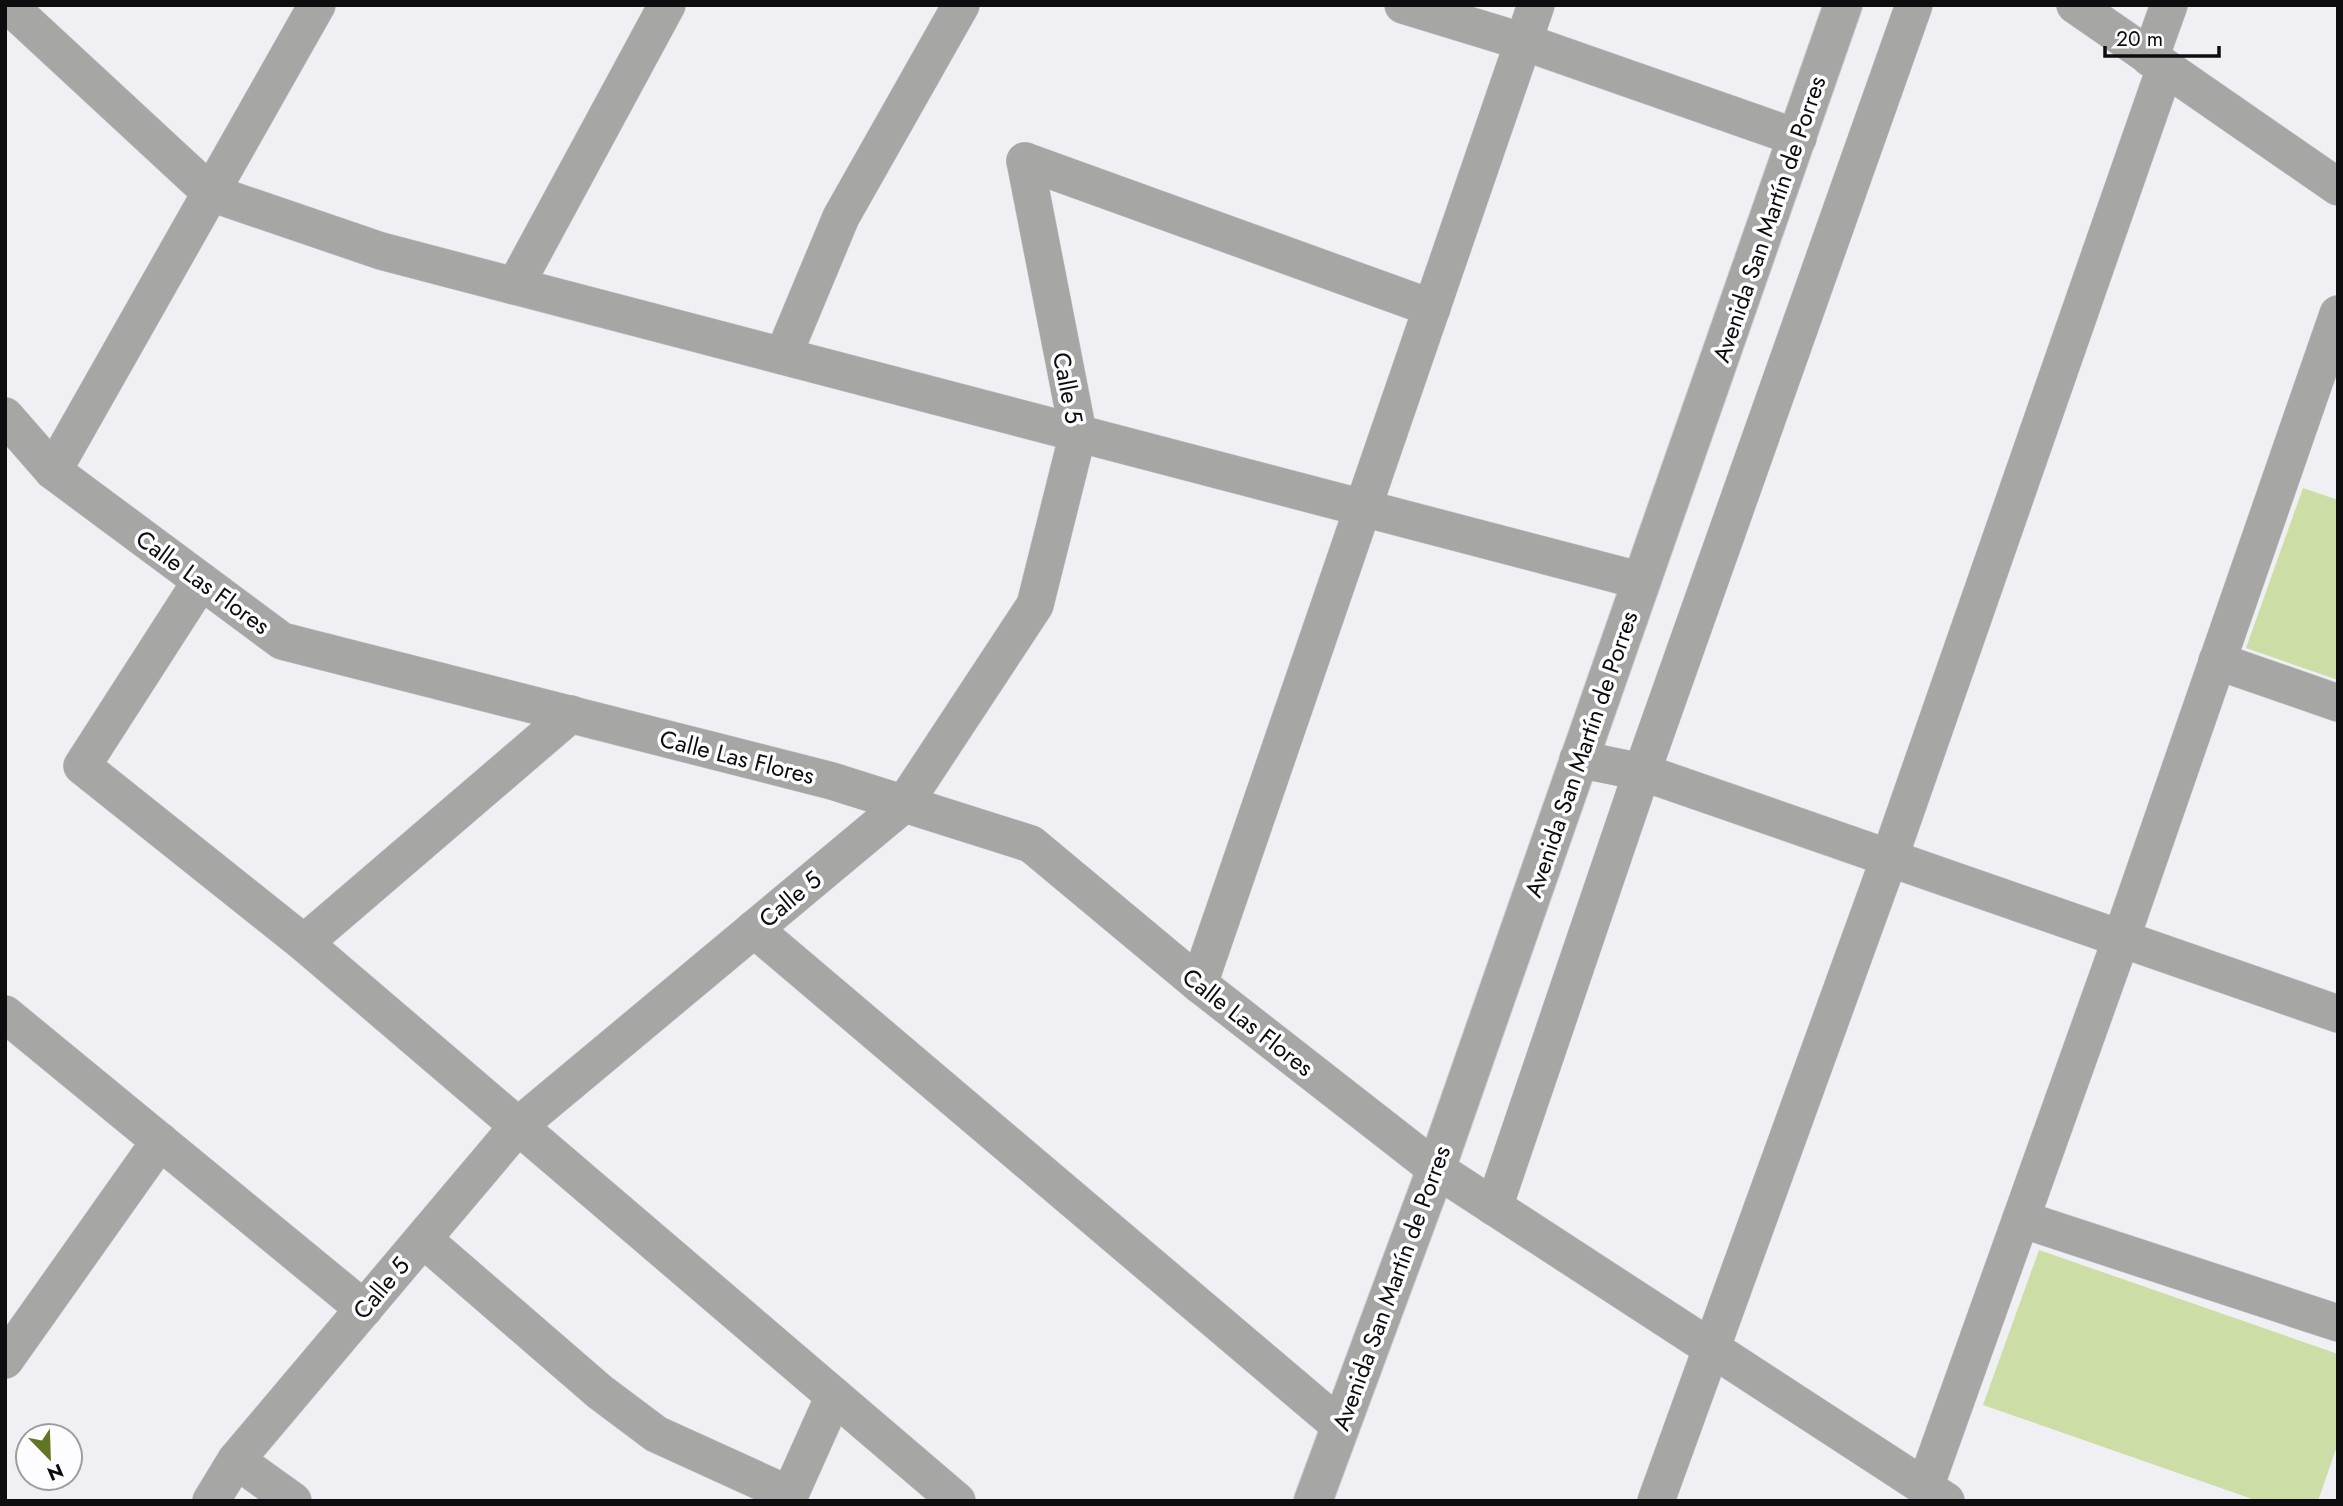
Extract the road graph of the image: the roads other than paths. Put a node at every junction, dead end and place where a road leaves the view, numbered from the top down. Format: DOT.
graph roads {
  1 [pos="8,5"];
  2 [pos="317,5"];
  3 [pos="667,5"];
  4 [pos="961,5"];
  5 [pos="1403,5"];
  6 [pos="1536,5"];
  7 [pos="1843,5"];
  8 [pos="1914,5"];
  9 [pos="2075,5"];
  10 [pos="2169,5"];
  11 [pos="1524,42"];
  12 [pos="2157,63"];
  13 [pos="1798,138"];
  14 [pos="2338,187"];
  15 [pos="211,193"];
  16 [pos="515,286"];
  17 [pos="1432,308"];
  18 [pos="2338,314"];
  19 [pos="783,356"];
  20 [pos="5,416"];
  21 [pos="1078,433"];
  22 [pos="53,471"];
  23 [pos="1363,508"];
  24 [pos="201,581"];
  25 [pos="1642,581"];
  26 [pos="2217,661"];
  27 [pos="2338,703"];
  28 [pos="570,714"];
  29 [pos="1578,759"];
  30 [pos="1642,772"];
  31 [pos="904,804"];
  32 [pos="1889,859"];
  33 [pos="754,929"];
  34 [pos="2121,939"];
  35 [pos="304,943"];
  36 [pos="1199,984"];
  37 [pos="5,1014"];
  38 [pos="2338,1014"];
  39 [pos="518,1126"];
  40 [pos="160,1141"];
  41 [pos="1436,1169"];
  42 [pos="1494,1207"];
  43 [pos="2021,1219"];
  44 [pos="423,1238"];
  45 [pos="364,1309"];
  46 [pos="2338,1323"];
  47 [pos="1712,1349"];
  48 [pos="5,1360"];
  49 [pos="834,1396"];
  50 [pos="1340,1426"];
  51 [pos="236,1460"];
  52 [pos="1935,1494"];
  53 [pos="788,1498"];
  54 [pos="211,1501"];
  55 [pos="293,1501"];
  56 [pos="957,1501"];
  57 [pos="1313,1501"];
  58 [pos="1656,1501"];
  1 -- 15 [label="street"];
  2 -- 15 [label="street"];
  3 -- 16 [label="street"];
  4 -- 19 [label="street"];
  5 -- 11 [label="street"];
  6 -- 11 [label="street"];
  7 -- 13 [label="street, Avenida San Martín de Porres"];
  8 -- 30 [label="street"];
  9 -- 12 [label="street"];
  10 -- 12 [label="street"];
  11 -- 13 [label="street"];
  11 -- 17 [label="street"];
  12 -- 14 [label="street"];
  12 -- 32 [label="street"];
  13 -- 25 [label="street, Avenida San Martín de Porres"];
  15 -- 16 [label="street"];
  15 -- 22 [label="street"];
  16 -- 19 [label="street"];
  17 -- 21 [label="street, Calle 5"];
  17 -- 23 [label="street"];
  18 -- 26 [label="street"];
  19 -- 21 [label="street"];
  20 -- 22 [label="street, Calle Las Flores"];
  21 -- 23 [label="street"];
  21 -- 31 [label="street, Calle 5"];
  22 -- 24 [label="street, Calle Las Flores"];
  23 -- 25 [label="street"];
  23 -- 36 [label="street"];
  24 -- 28 [label="street, Calle Las Flores"];
  24 -- 35 [label="street"];
  25 -- 29 [label="street, Avenida San Martín de Porres"];
  26 -- 27 [label="street"];
  26 -- 34 [label="street"];
  28 -- 31 [label="street, Calle Las Flores"];
  28 -- 35 [label="street"];
  29 -- 30 [label="street"];
  29 -- 41 [label="street, Avenida San Martín de Porres"];
  30 -- 32 [label="street"];
  30 -- 42 [label="street"];
  31 -- 33 [label="street, Calle 5"];
  31 -- 36 [label="street, Calle Las Flores"];
  32 -- 34 [label="street"];
  32 -- 47 [label="street"];
  33 -- 39 [label="street, Calle 5"];
  33 -- 50 [label="street"];
  34 -- 38 [label="street"];
  34 -- 43 [label="street"];
  35 -- 39 [label="street"];
  36 -- 41 [label="street, Calle Las Flores"];
  37 -- 40 [label="street"];
  39 -- 44 [label="street, Calle 5"];
  39 -- 49 [label="street"];
  40 -- 45 [label="street"];
  40 -- 48 [label="street"];
  41 -- 42 [label="street, Calle Las Flores"];
  41 -- 50 [label="street, Avenida San Martín de Porres"];
  42 -- 47 [label="street, Calle Las Flores"];
  43 -- 46 [label="street"];
  43 -- 52 [label="street"];
  44 -- 45 [label="street, Calle 5"];
  44 -- 53 [label="street"];
  45 -- 51 [label="street, Calle 5"];
  47 -- 52 [label="street, Calle Las Flores"];
  47 -- 58 [label="street"];
  49 -- 53 [label="street"];
  49 -- 56 [label="street"];
  50 -- 57 [label="street, Avenida San Martín de Porres"];
  51 -- 54 [label="street, Calle 5"];
  51 -- 55 [label="street"];
}
